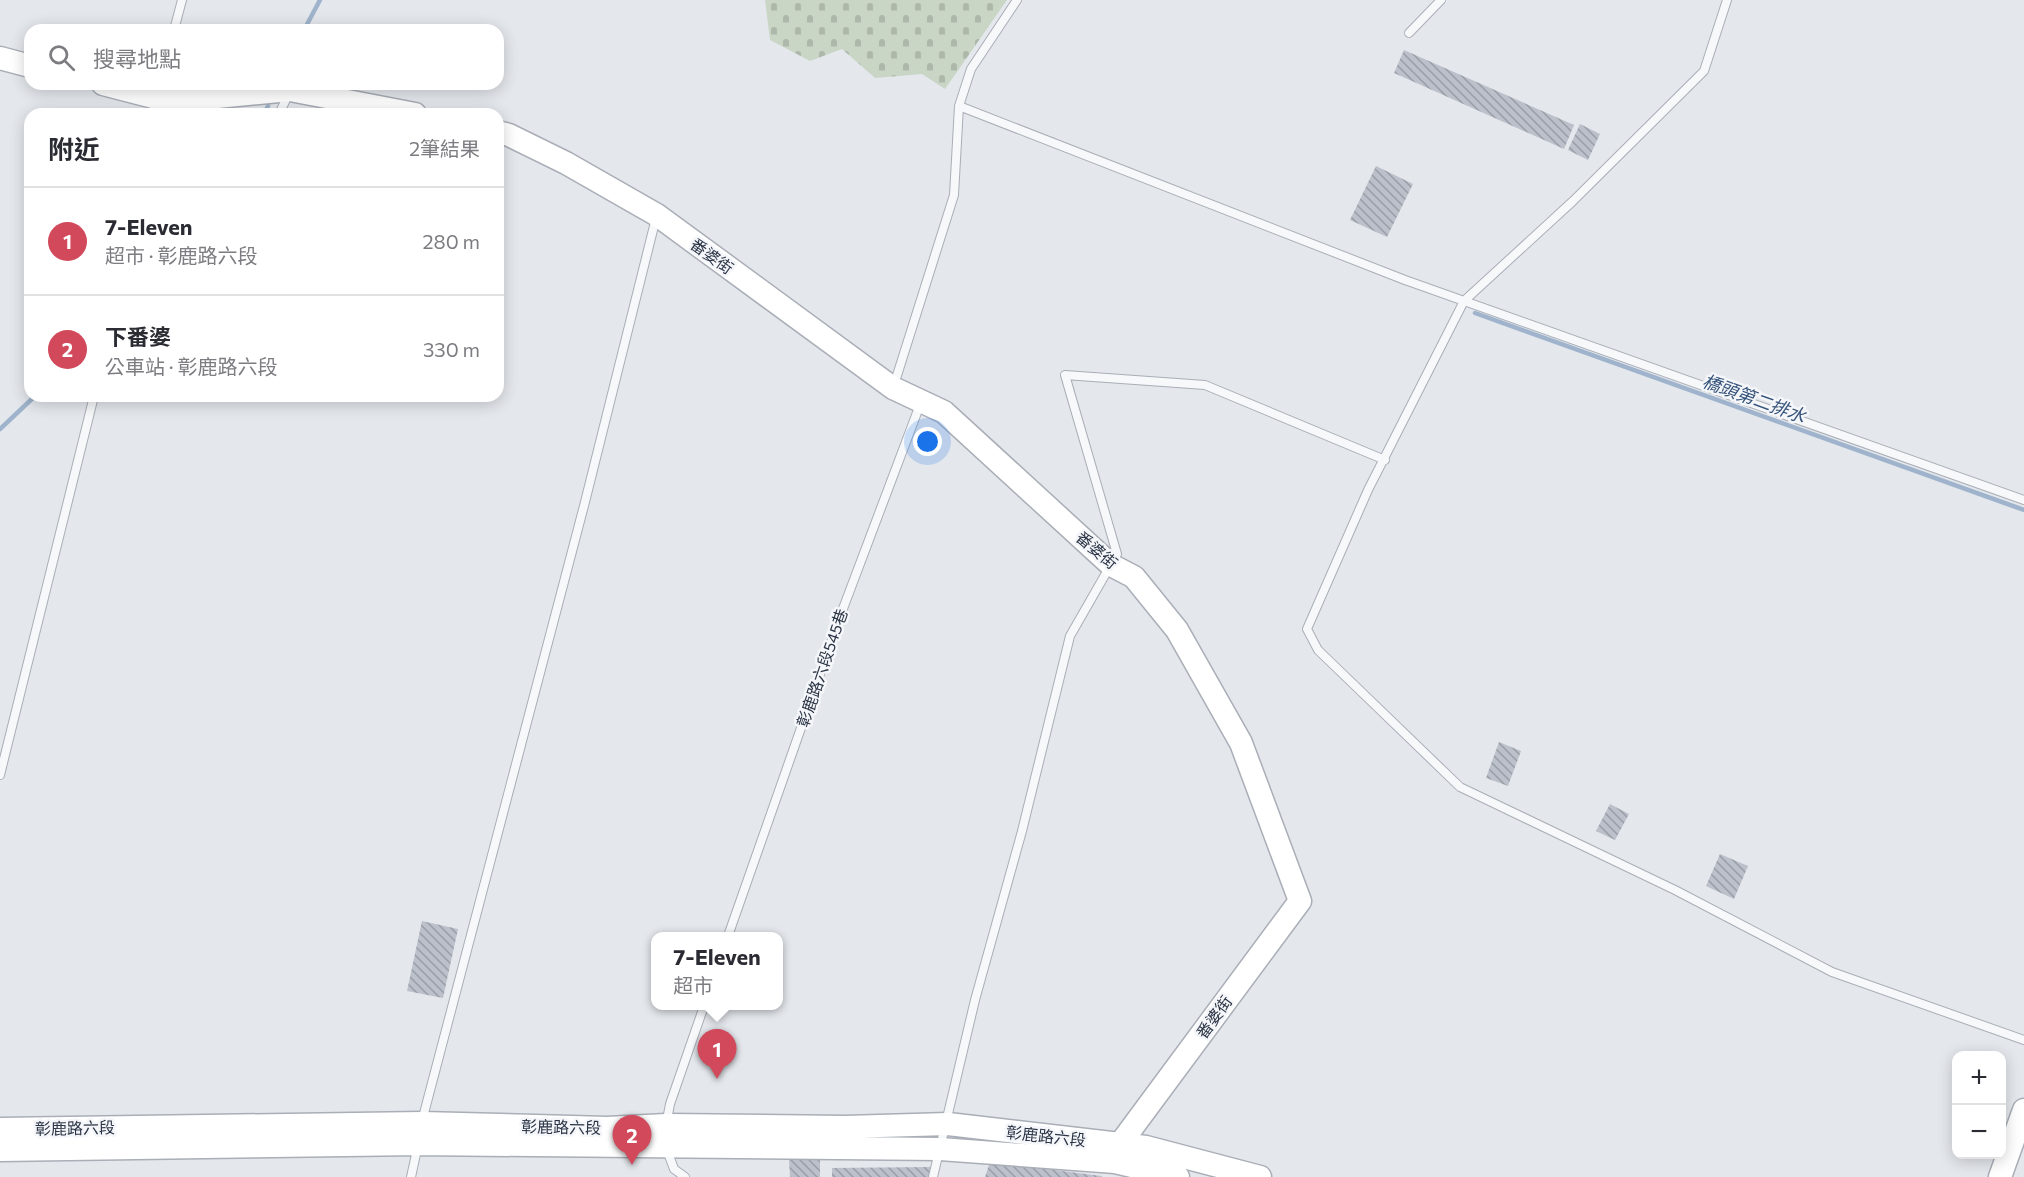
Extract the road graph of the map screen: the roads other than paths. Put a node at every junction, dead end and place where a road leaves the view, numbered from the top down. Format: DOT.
graph roads {
  1 [pos="182,0"];
  2 [pos="1017,0"];
  3 [pos="1441,0"];
  4 [pos="1727,0"];
  5 [pos="176,24"];
  6 [pos="1410,33"];
  7 [pos="0,58"];
  8 [pos="24,64"];
  9 [pos="126,90"];
  10 [pos="290,90"];
  11 [pos="157,98"];
  12 [pos="959,106"];
  13 [pos="282,108"];
  14 [pos="384,108"];
  15 [pos="504,134"];
  16 [pos="657,215"];
  17 [pos="1464,301"];
  18 [pos="892,388"];
  19 [pos="921,401"];
  20 [pos="93,402"];
  21 [pos="1385,460"];
  22 [pos="2024,500"];
  23 [pos="1111,565"];
  24 [pos="0,775"];
  25 [pos="729,932"];
  26 [pos="702,1010"];
  27 [pos="2024,1040"];
  28 [pos="2024,1110"];
  29 [pos="948,1124"];
  30 [pos="0,1129"];
  31 [pos="420,1133"];
  32 [pos="666,1135"];
  33 [pos="940,1149"];
  34 [pos="0,1150"];
  35 [pos="1118,1153"];
  36 [pos="411,1177"];
  37 [pos="685,1177"];
  38 [pos="933,1177"];
  39 [pos="1178,1177"];
  40 [pos="1260,1177"];
  41 [pos="2000,1177"];
  1 -- 5 [label="lane"];
  2 -- 12 [label="lane"];
  3 -- 6 [label="lane"];
  4 -- 17 [label="lane"];
  7 -- 8 [label="main road"];
  9 -- 11 [label="main road"];
  10 -- 11 [label="main road"];
  10 -- 13 [label="lane"];
  10 -- 14 [label="main road"];
  12 -- 17 [label="lane"];
  12 -- 18 [label="lane"];
  15 -- 16 [label="main road, 番婆街"];
  16 -- 18 [label="main road, 番婆街"];
  16 -- 31 [label="lane"];
  17 -- 21 [label="lane"];
  17 -- 22 [label="lane"];
  18 -- 19 [label="main road, 番婆街"];
  19 -- 23 [label="main road, 番婆街"];
  19 -- 25 [label="lane, 彰鹿路六段545巷"];
  20 -- 24 [label="lane"];
  21 -- 23 [label="lane"];
  21 -- 27 [label="lane"];
  23 -- 29 [label="lane"];
  23 -- 35 [label="main road, 番婆街"];
  26 -- 32 [label="lane"];
  28 -- 41 [label="main road"];
  29 -- 32 [label="main road, 彰鹿路六段"];
  29 -- 33 [label="lane"];
  29 -- 35 [label="main road, 彰鹿路六段"];
  30 -- 31 [label="main road, 彰鹿路六段"];
  31 -- 32 [label="main road, 彰鹿路六段"];
  31 -- 34 [label="main road, 彰鹿路六段"];
  31 -- 36 [label="lane"];
  32 -- 33 [label="main road, 彰鹿路六段"];
  32 -- 37 [label="lane"];
  33 -- 35 [label="main road, 彰鹿路六段"];
  33 -- 38 [label="lane"];
  35 -- 39 [label="main road, 彰鹿路六段"];
  35 -- 40 [label="main road, 彰鹿路六段"];
}
